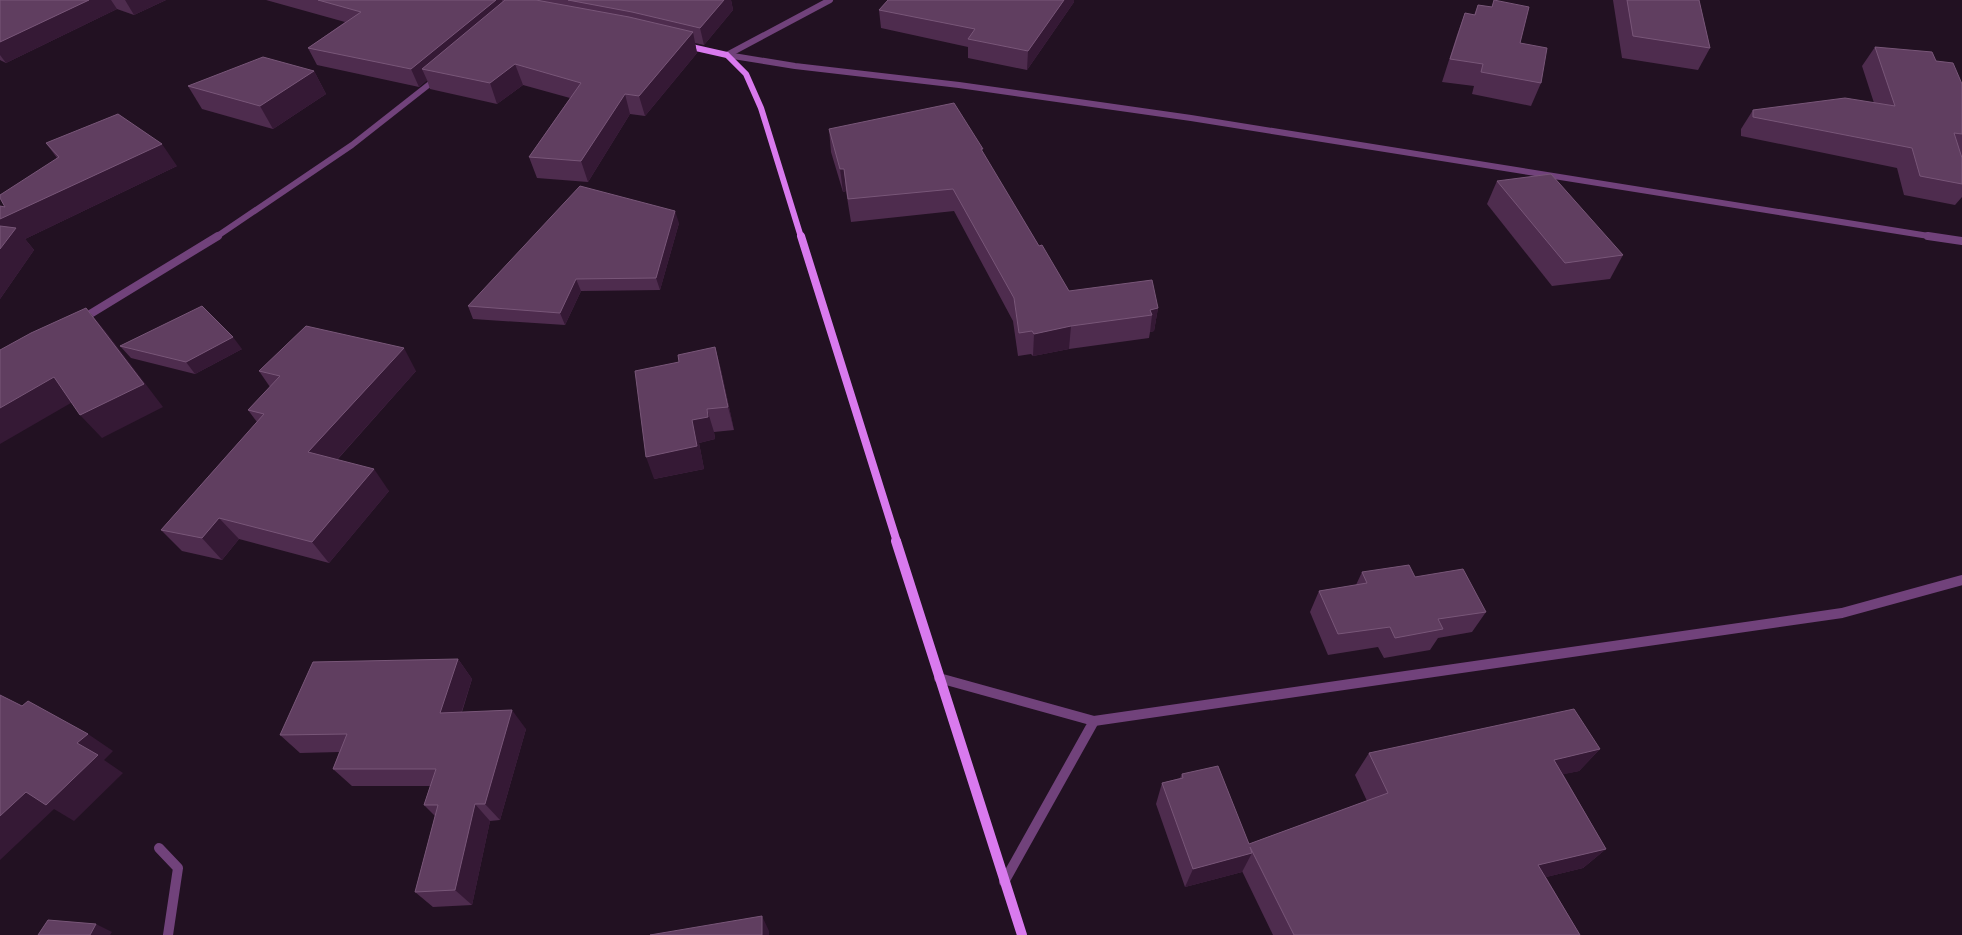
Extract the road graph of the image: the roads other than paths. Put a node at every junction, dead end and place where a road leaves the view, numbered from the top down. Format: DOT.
graph roads {
  1 [pos="830,0"];
  2 [pos="680,44"];
  3 [pos="727,55"];
  4 [pos="442,74"];
  5 [pos="1962,241"];
  6 [pos="77,322"];
  7 [pos="1962,580"];
  8 [pos="939,678"];
  9 [pos="1094,720"];
  10 [pos="158,848"];
  11 [pos="1004,882"];
  12 [pos="168,935"];
  13 [pos="1022,935"];
  1 -- 3 [label="street"];
  2 -- 3 [label="street"];
  3 -- 5 [label="street"];
  3 -- 8 [label="street"];
  4 -- 6 [label="street"];
  7 -- 9 [label="street"];
  8 -- 9 [label="street"];
  8 -- 11 [label="street"];
  9 -- 11 [label="street"];
  10 -- 12 [label="street"];
  11 -- 13 [label="street"];
}
